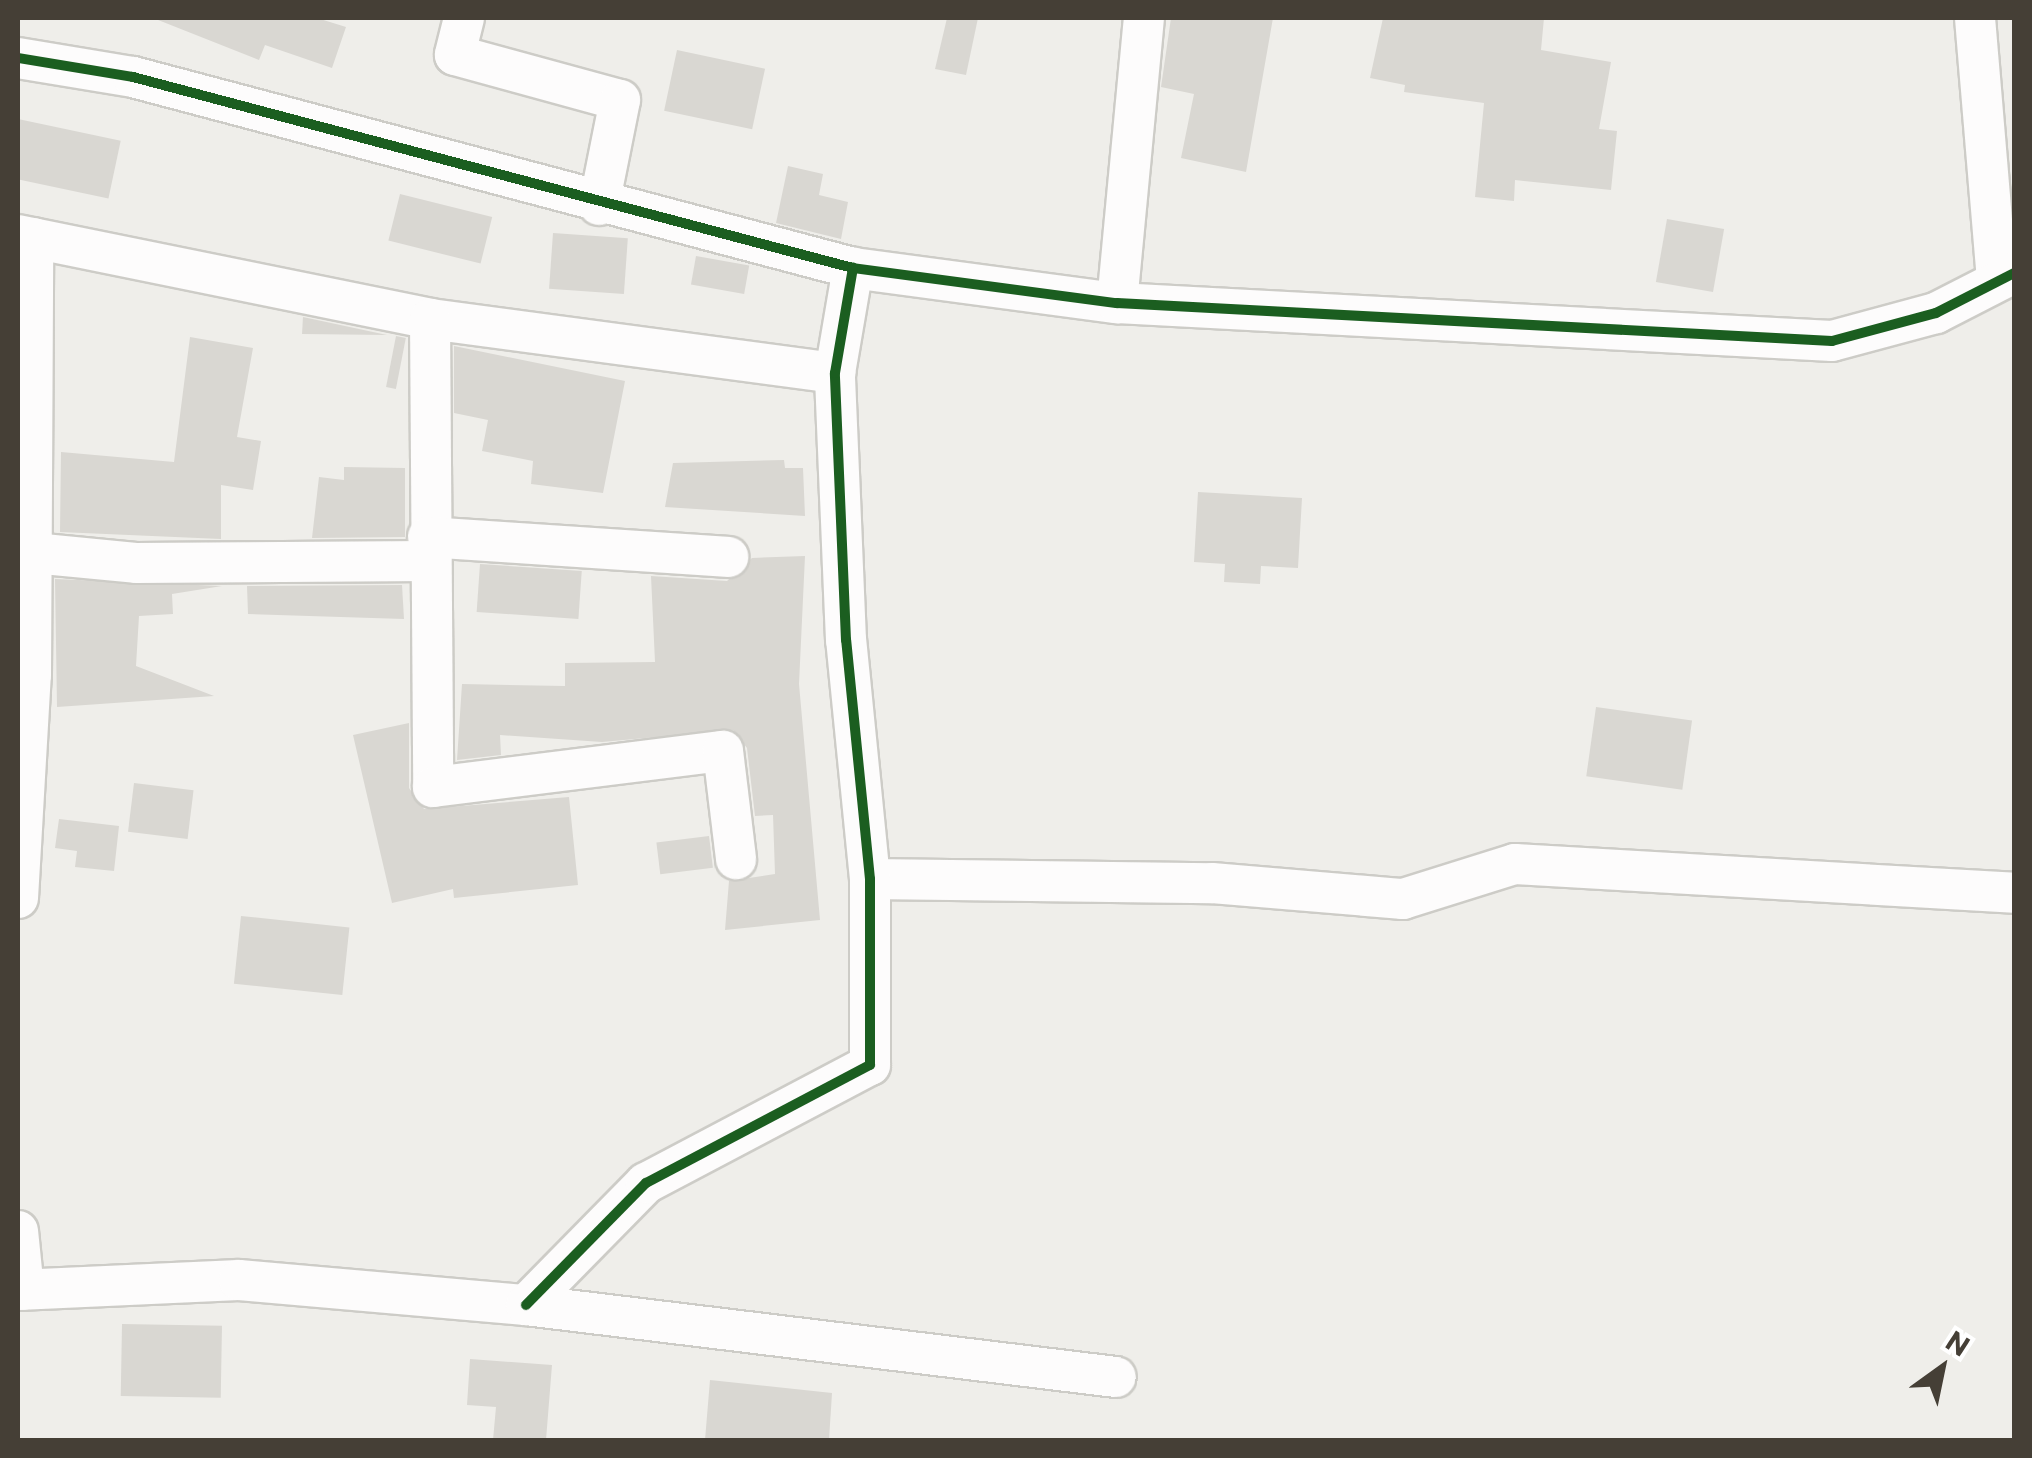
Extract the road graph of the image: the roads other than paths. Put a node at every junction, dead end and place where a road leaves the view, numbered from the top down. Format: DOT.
graph roads {
  1 [pos="464,18"];
  2 [pos="1144,18"];
  3 [pos="1975,18"];
  4 [pos="18,58"];
  5 [pos="600,205"];
  6 [pos="25,236"];
  7 [pos="853,268"];
  8 [pos="2006,276"];
  9 [pos="1118,303"];
  10 [pos="430,319"];
  11 [pos="835,373"];
  12 [pos="428,549"];
  13 [pos="33,553"];
  14 [pos="728,556"];
  15 [pos="736,859"];
  16 [pos="870,880"];
  17 [pos="2014,892"];
  18 [pos="18,898"];
  19 [pos="18,1231"];
  20 [pos="20,1290"];
  21 [pos="526,1304"];
  22 [pos="1116,1377"];
  1 -- 5 [label="street"];
  2 -- 9 [label="street"];
  3 -- 8 [label="street"];
  4 -- 5 [label="street"];
  5 -- 7 [label="street"];
  6 -- 10 [label="street"];
  6 -- 13 [label="street"];
  7 -- 9 [label="street"];
  7 -- 11 [label="street"];
  8 -- 9 [label="street"];
  10 -- 11 [label="street"];
  10 -- 12 [label="street"];
  11 -- 16 [label="street"];
  12 -- 13 [label="street"];
  12 -- 14 [label="street"];
  12 -- 15 [label="street"];
  13 -- 18 [label="street"];
  16 -- 17 [label="street"];
  16 -- 21 [label="street"];
  19 -- 20 [label="street"];
  20 -- 21 [label="street"];
  21 -- 22 [label="street"];
}
